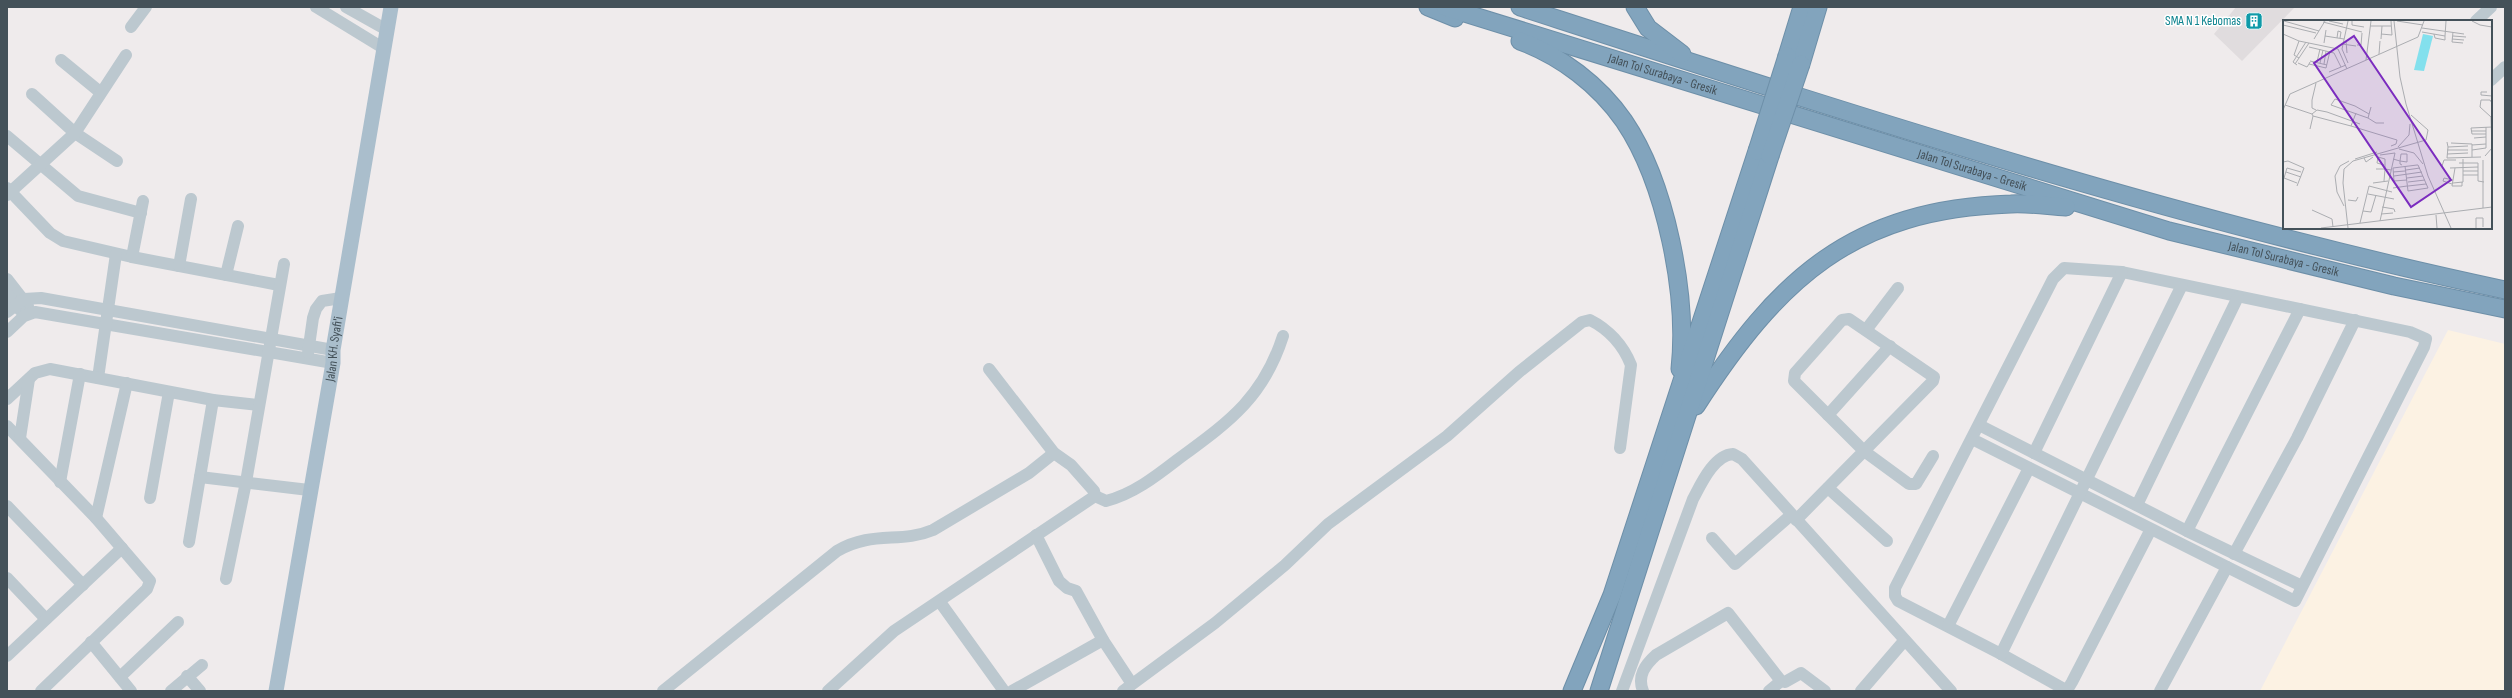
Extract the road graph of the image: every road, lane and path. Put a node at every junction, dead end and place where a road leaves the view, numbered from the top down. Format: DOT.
graph roads {
  1 [pos="146,7"];
  2 [pos="316,7"];
  3 [pos="346,7"];
  4 [pos="390,7"];
  5 [pos="1428,7"];
  6 [pos="1445,7"];
  7 [pos="1520,7"];
  8 [pos="1635,7"];
  9 [pos="1802,7"];
  10 [pos="1818,7"];
  11 [pos="2491,7"];
  12 [pos="2477,20"];
  13 [pos="130,27"];
  14 [pos="387,30"];
  15 [pos="383,48"];
  16 [pos="126,55"];
  17 [pos="62,60"];
  18 [pos="1794,60"];
  19 [pos="1697,64"];
  20 [pos="2505,67"];
  21 [pos="2492,79"];
  22 [pos="100,92"];
  23 [pos="32,94"];
  24 [pos="75,133"];
  25 [pos="7,136"];
  26 [pos="1763,154"];
  27 [pos="117,161"];
  28 [pos="40,164"];
  29 [pos="8,192"];
  30 [pos="192,199"];
  31 [pos="2094,208"];
  32 [pos="238,226"];
  33 [pos="116,254"];
  34 [pos="132,257"];
  35 [pos="284,264"];
  36 [pos="179,266"];
  37 [pos="2122,272"];
  38 [pos="226,275"];
  39 [pos="7,279"];
  40 [pos="280,285"];
  41 [pos="2182,285"];
  42 [pos="1898,288"];
  43 [pos="2505,290"];
  44 [pos="7,294"];
  45 [pos="2238,297"];
  46 [pos="341,298"];
  47 [pos="16,305"];
  48 [pos="2300,309"];
  49 [pos="2505,309"];
  50 [pos="108,311"];
  51 [pos="28,314"];
  52 [pos="2355,320"];
  53 [pos="107,325"];
  54 [pos="181,330"];
  55 [pos="1866,330"];
  56 [pos="7,332"];
  57 [pos="1283,336"];
  58 [pos="270,339"];
  59 [pos="308,346"];
  60 [pos="1890,346"];
  61 [pos="270,353"];
  62 [pos="333,356"];
  63 [pos="308,358"];
  64 [pos="989,369"];
  65 [pos="80,374"];
  66 [pos="98,378"];
  67 [pos="29,379"];
  68 [pos="127,383"];
  69 [pos="169,392"];
  70 [pos="7,399"];
  71 [pos="213,400"];
  72 [pos="259,405"];
  73 [pos="1676,405"];
  74 [pos="1828,415"];
  75 [pos="1979,425"];
  76 [pos="7,426"];
  77 [pos="1683,426"];
  78 [pos="20,438"];
  79 [pos="1972,439"];
  80 [pos="1620,448"];
  81 [pos="1864,451"];
  82 [pos="1054,453"];
  83 [pos="2034,453"];
  84 [pos="1933,456"];
  85 [pos="2028,468"];
  86 [pos="200,477"];
  87 [pos="2087,480"];
  88 [pos="60,482"];
  89 [pos="246,482"];
  90 [pos="1828,488"];
  91 [pos="309,490"];
  92 [pos="2081,494"];
  93 [pos="1095,496"];
  94 [pos="150,498"];
  95 [pos="2137,505"];
  96 [pos="7,506"];
  97 [pos="96,518"];
  98 [pos="1794,518"];
  99 [pos="2151,529"];
  100 [pos="2187,531"];
  101 [pos="1036,535"];
  102 [pos="1712,538"];
  103 [pos="188,542"];
  104 [pos="1886,542"];
  105 [pos="122,548"];
  106 [pos="2234,554"];
  107 [pos="2227,567"];
  108 [pos="7,578"];
  109 [pos="226,579"];
  110 [pos="83,585"];
  111 [pos="2302,586"];
  112 [pos="1612,595"];
  113 [pos="940,602"];
  114 [pos="46,619"];
  115 [pos="178,622"];
  116 [pos="1948,626"];
  117 [pos="1103,640"];
  118 [pos="1904,641"];
  119 [pos="91,642"];
  120 [pos="9,650"];
  121 [pos="2001,654"];
  122 [pos="202,664"];
  123 [pos="187,676"];
  124 [pos="120,677"];
  125 [pos="1781,681"];
  126 [pos="1127,688"];
  127 [pos="41,691"];
  128 [pos="131,691"];
  129 [pos="171,691"];
  130 [pos="200,691"];
  131 [pos="276,691"];
  132 [pos="663,691"];
  133 [pos="828,691"];
  134 [pos="1004,691"];
  135 [pos="1012,691"];
  136 [pos="1561,691"];
  137 [pos="1572,691"];
  138 [pos="1599,691"];
  139 [pos="1622,691"];
  140 [pos="1643,691"];
  141 [pos="1769,691"];
  142 [pos="1825,691"];
  143 [pos="1861,691"];
  144 [pos="1951,691"];
  145 [pos="2160,691"];
  1 -- 13 [label="street"];
  2 -- 15 [label="street"];
  3 -- 14 [label="street"];
  4 -- 14 [label="main road, Jalan KH. Syafi'i"];
  5 -- 73 [label="highway"];
  6 -- 31 [label="highway, Jalan Tol Surabaya - Gresik"];
  7 -- 19 [label="highway, Jalan Tol Surabaya - Gresik"];
  8 -- 19 [label="highway"];
  9 -- 18 [label="highway"];
  10 -- 18 [label="highway"];
  11 -- 12 [label="street"];
  14 -- 15 [label="main road, Jalan KH. Syafi'i"];
  15 -- 46 [label="main road, Jalan KH. Syafi'i"];
  16 -- 22 [label="street"];
  17 -- 22 [label="street"];
  18 -- 26 [label="highway, bridge"];
  19 -- 43 [label="highway, Jalan Tol Surabaya - Gresik"];
  20 -- 21 [label="street"];
  22 -- 24 [label="street"];
  23 -- 24 [label="street"];
  24 -- 27 [label="street"];
  24 -- 28 [label="street"];
  25 -- 28 [label="street"];
  26 -- 73 [label="highway"];
  26 -- 77 [label="highway"];
  28 -- 29 [label="street"];
  28 -- 34 [label="street"];
  29 -- 33 [label="street"];
  30 -- 36 [label="street"];
  31 -- 49 [label="highway, Jalan Tol Surabaya - Gresik"];
  31 -- 77 [label="highway"];
  32 -- 38 [label="street"];
  33 -- 34 [label="street"];
  33 -- 50 [label="street"];
  34 -- 36 [label="street"];
  35 -- 40 [label="street"];
  36 -- 38 [label="street"];
  37 -- 41 [label="street"];
  37 -- 75 [label="street"];
  37 -- 83 [label="street"];
  38 -- 40 [label="street"];
  39 -- 47 [label="street"];
  40 -- 58 [label="street"];
  41 -- 45 [label="street"];
  41 -- 87 [label="street"];
  42 -- 55 [label="street"];
  44 -- 47 [label="street"];
  45 -- 48 [label="street"];
  45 -- 95 [label="street"];
  46 -- 59 [label="street"];
  46 -- 62 [label="main road, Jalan KH. Syafi'i"];
  47 -- 50 [label="street"];
  47 -- 51 [label="street"];
  48 -- 52 [label="street"];
  48 -- 100 [label="street"];
  50 -- 53 [label="street"];
  50 -- 54 [label="street"];
  51 -- 53 [label="street"];
  51 -- 56 [label="street"];
  52 -- 106 [label="street"];
  52 -- 111 [label="street"];
  53 -- 54 [label="street"];
  53 -- 66 [label="street"];
  54 -- 58 [label="street"];
  54 -- 61 [label="street"];
  55 -- 60 [label="street"];
  55 -- 74 [label="street"];
  57 -- 93 [label="street"];
  58 -- 59 [label="street"];
  58 -- 61 [label="street"];
  59 -- 62 [label="street"];
  59 -- 63 [label="street"];
  60 -- 74 [label="street"];
  60 -- 81 [label="street"];
  61 -- 63 [label="street"];
  61 -- 72 [label="street"];
  62 -- 63 [label="street"];
  62 -- 91 [label="main road, Jalan KH. Syafi'i"];
  64 -- 82 [label="street"];
  65 -- 66 [label="street"];
  65 -- 67 [label="street"];
  65 -- 88 [label="street"];
  66 -- 68 [label="street"];
  67 -- 70 [label="street"];
  67 -- 78 [label="street"];
  68 -- 69 [label="street"];
  68 -- 97 [label="street"];
  69 -- 71 [label="street"];
  69 -- 94 [label="street"];
  71 -- 72 [label="street"];
  71 -- 86 [label="street"];
  72 -- 89 [label="street"];
  73 -- 112 [label="highway"];
  74 -- 81 [label="street"];
  75 -- 79 [label="street"];
  75 -- 83 [label="street"];
  76 -- 78 [label="street"];
  77 -- 138 [label="highway"];
  78 -- 88 [label="street"];
  79 -- 85 [label="street"];
  79 -- 116 [label="street"];
  80 -- 126 [label="street"];
  81 -- 84 [label="street"];
  81 -- 90 [label="street"];
  82 -- 93 [label="street"];
  82 -- 132 [label="street"];
  83 -- 87 [label="street"];
  85 -- 92 [label="street"];
  85 -- 116 [label="street"];
  86 -- 89 [label="street"];
  86 -- 103 [label="street"];
  87 -- 92 [label="street"];
  87 -- 95 [label="street"];
  88 -- 97 [label="street"];
  89 -- 91 [label="street"];
  89 -- 109 [label="street"];
  90 -- 98 [label="street"];
  90 -- 104 [label="street"];
  91 -- 131 [label="main road, Jalan KH. Syafi'i"];
  92 -- 99 [label="street"];
  92 -- 121 [label="street"];
  93 -- 101 [label="street"];
  95 -- 100 [label="street"];
  96 -- 110 [label="street"];
  97 -- 105 [label="street"];
  98 -- 102 [label="street"];
  98 -- 118 [label="street"];
  98 -- 139 [label="street"];
  99 -- 107 [label="street"];
  99 -- 121 [label="street"];
  100 -- 106 [label="street"];
  101 -- 113 [label="street"];
  101 -- 117 [label="street"];
  105 -- 110 [label="street"];
  105 -- 119 [label="street"];
  106 -- 111 [label="street"];
  107 -- 111 [label="street"];
  107 -- 145 [label="street"];
  108 -- 114 [label="street"];
  110 -- 114 [label="street"];
  112 -- 136 [label="highway"];
  112 -- 137 [label="highway"];
  113 -- 133 [label="street"];
  113 -- 134 [label="street"];
  114 -- 120 [label="street"];
  115 -- 124 [label="street"];
  116 -- 121 [label="street"];
  117 -- 126 [label="street"];
  117 -- 135 [label="street"];
  118 -- 143 [label="street"];
  118 -- 144 [label="street"];
  119 -- 124 [label="street"];
  119 -- 127 [label="street"];
  122 -- 123 [label="street"];
  123 -- 129 [label="street"];
  123 -- 130 [label="street"];
  124 -- 128 [label="street"];
  125 -- 140 [label="street"];
  125 -- 141 [label="street"];
  125 -- 142 [label="street"];
}
